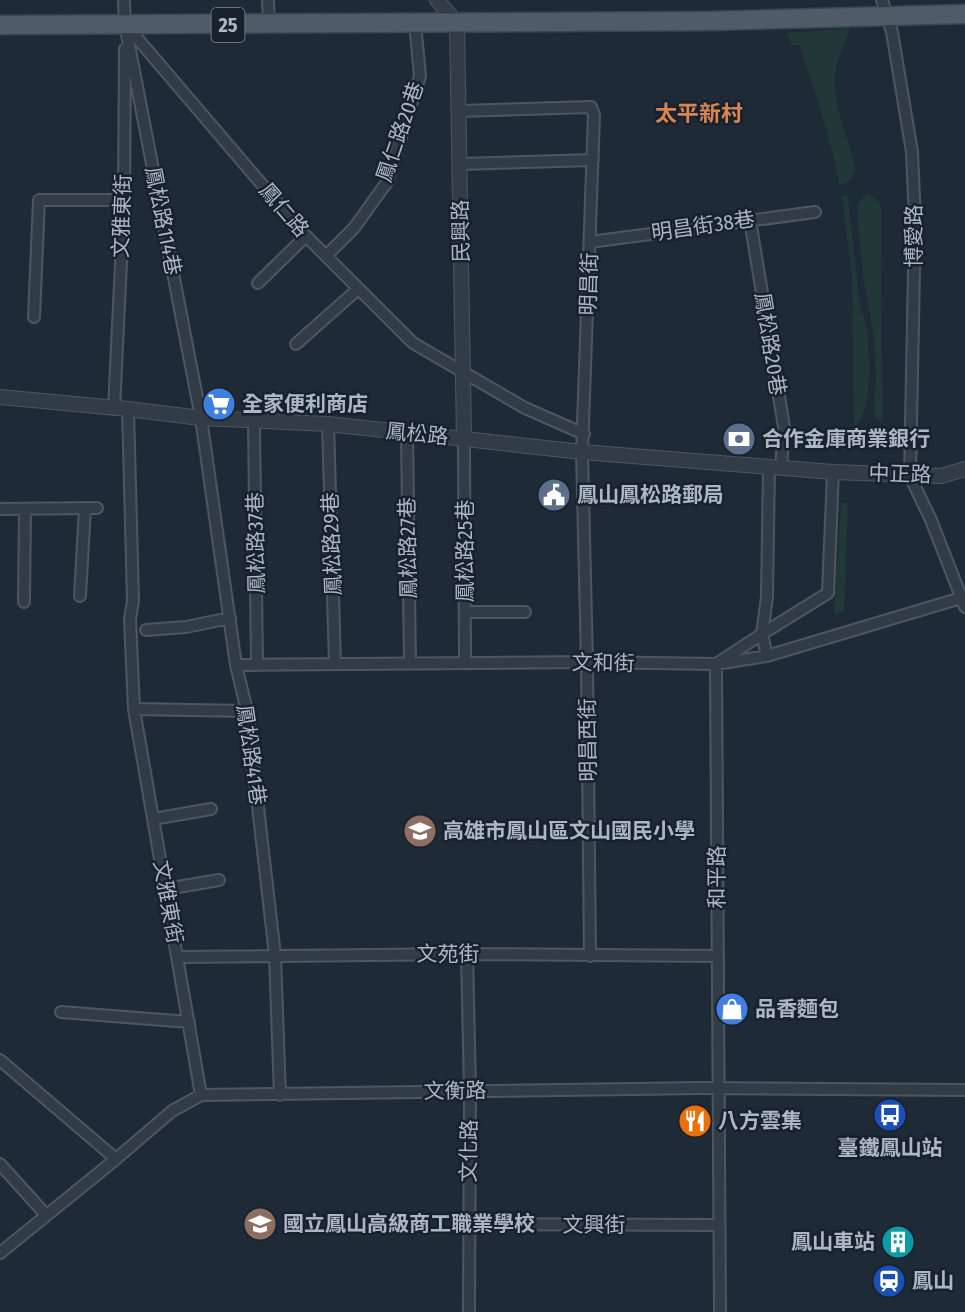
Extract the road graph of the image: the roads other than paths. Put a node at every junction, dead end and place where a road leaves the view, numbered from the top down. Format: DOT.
graph roads {
  1 [pos="124,0"];
  2 [pos="268,0"];
  3 [pos="437,0"];
  4 [pos="886,8"];
  5 [pos="965,14"];
  6 [pos="415,23"];
  7 [pos="457,23"];
  8 [pos="125,24"];
  9 [pos="0,25"];
  10 [pos="269,25"];
  11 [pos="459,111"];
  12 [pos="593,160"];
  13 [pos="460,164"];
  14 [pos="124,200"];
  15 [pos="815,212"];
  16 [pos="750,220"];
  17 [pos="306,236"];
  18 [pos="590,242"];
  19 [pos="326,256"];
  20 [pos="258,284"];
  21 [pos="358,290"];
  22 [pos="34,317"];
  23 [pos="296,344"];
  24 [pos="464,371"];
  25 [pos="0,397"];
  26 [pos="121,409"];
  27 [pos="201,418"];
  28 [pos="254,422"];
  29 [pos="328,424"];
  30 [pos="407,433"];
  31 [pos="584,434"];
  32 [pos="464,439"];
  33 [pos="582,453"];
  34 [pos="775,467"];
  35 [pos="965,469"];
  36 [pos="833,472"];
  37 [pos="910,476"];
  38 [pos="85,508"];
  39 [pos="97,508"];
  40 [pos="0,509"];
  41 [pos="25,509"];
  42 [pos="80,596"];
  43 [pos="24,602"];
  44 [pos="963,603"];
  45 [pos="465,612"];
  46 [pos="525,612"];
  47 [pos="230,618"];
  48 [pos="146,630"];
  49 [pos="762,634"];
  50 [pos="767,656"];
  51 [pos="588,662"];
  52 [pos="465,663"];
  53 [pos="335,664"];
  54 [pos="410,664"];
  55 [pos="716,664"];
  56 [pos="236,665"];
  57 [pos="257,665"];
  58 [pos="134,709"];
  59 [pos="247,711"];
  60 [pos="211,809"];
  61 [pos="153,819"];
  62 [pos="219,880"];
  63 [pos="166,889"];
  64 [pos="467,954"];
  65 [pos="275,955"];
  66 [pos="590,956"];
  67 [pos="717,956"];
  68 [pos="178,957"];
  69 [pos="61,1012"];
  70 [pos="189,1022"];
  71 [pos="0,1060"];
  72 [pos="720,1088"];
  73 [pos="470,1090"];
  74 [pos="965,1090"];
  75 [pos="201,1095"];
  76 [pos="280,1095"];
  77 [pos="116,1159"];
  78 [pos="0,1164"];
  79 [pos="46,1215"];
  80 [pos="468,1224"];
  81 [pos="719,1225"];
  82 [pos="0,1254"];
  83 [pos="469,1312"];
  84 [pos="720,1312"];
  1 -- 8 [label="street"];
  2 -- 10 [label="street"];
  3 -- 7 [label="street"];
  4 -- 5 [label="main road, 25"];
  4 -- 7 [label="main road, 25"];
  4 -- 37 [label="street, 博愛路"];
  6 -- 7 [label="main road, 25"];
  6 -- 10 [label="main road, 25"];
  6 -- 19 [label="street, 鳳仁路20巷"];
  7 -- 11 [label="street, 民興路"];
  8 -- 9 [label="main road, 25"];
  8 -- 10 [label="main road, 25"];
  8 -- 14 [label="street, 文雅東街"];
  8 -- 17 [label="street, 鳳仁路"];
  8 -- 27 [label="street, 鳳松路114巷"];
  11 -- 12 [label="street, 明昌街"];
  11 -- 13 [label="street, 民興路"];
  12 -- 13 [label="street"];
  12 -- 18 [label="street, 明昌街"];
  13 -- 24 [label="street, 民興路"];
  14 -- 22 [label="street"];
  14 -- 26 [label="street, 文雅東街"];
  15 -- 16 [label="street, 明昌街38巷"];
  16 -- 18 [label="street, 明昌街38巷"];
  16 -- 34 [label="street, 鳳松路20巷"];
  17 -- 19 [label="street, 鳳仁路"];
  17 -- 20 [label="street"];
  18 -- 31 [label="street, 明昌街"];
  19 -- 21 [label="street, 鳳仁路"];
  21 -- 23 [label="street"];
  21 -- 24 [label="street, 鳳仁路"];
  24 -- 31 [label="street, 鳳仁路"];
  24 -- 32 [label="street, 民興路"];
  25 -- 26 [label="street, 鳳松路"];
  26 -- 27 [label="street, 鳳松路"];
  26 -- 58 [label="street, 文雅東街"];
  27 -- 28 [label="street, 鳳松路"];
  27 -- 47 [label="street, 鳳松路41巷"];
  28 -- 29 [label="street, 鳳松路"];
  28 -- 57 [label="street, 鳳松路37巷"];
  29 -- 30 [label="street, 鳳松路"];
  29 -- 53 [label="street, 鳳松路29巷"];
  30 -- 32 [label="street, 鳳松路"];
  30 -- 54 [label="street, 鳳松路27巷"];
  31 -- 33 [label="street, 明昌街"];
  32 -- 33 [label="street, 鳳松路"];
  32 -- 45 [label="street, 鳳松路25巷"];
  33 -- 34 [label="street, 鳳松路"];
  33 -- 51 [label="street, 明昌西街"];
  34 -- 36 [label="street, 鳳松路"];
  34 -- 49 [label="street"];
  35 -- 37 [label="street, 中正路"];
  36 -- 37 [label="street, 中正路"];
  36 -- 49 [label="street"];
  37 -- 44 [label="street"];
  38 -- 39 [label="street"];
  38 -- 41 [label="street"];
  38 -- 42 [label="street"];
  40 -- 41 [label="street"];
  41 -- 43 [label="street"];
  44 -- 50 [label="street, 文和街"];
  45 -- 46 [label="street"];
  45 -- 52 [label="street, 鳳松路25巷"];
  47 -- 48 [label="street"];
  47 -- 56 [label="street, 鳳松路41巷"];
  49 -- 50 [label="street"];
  49 -- 55 [label="street"];
  50 -- 55 [label="street, 文和街"];
  51 -- 52 [label="street, 文和街"];
  51 -- 55 [label="street, 文和街"];
  51 -- 66 [label="street, 明昌西街"];
  52 -- 54 [label="street, 文和街"];
  53 -- 54 [label="street, 文和街"];
  53 -- 57 [label="street, 文和街"];
  55 -- 67 [label="street, 和平路"];
  56 -- 57 [label="street, 文和街"];
  56 -- 59 [label="street, 鳳松路41巷"];
  58 -- 59 [label="street"];
  58 -- 61 [label="street, 文雅東街"];
  59 -- 65 [label="street, 鳳松路41巷"];
  60 -- 61 [label="street"];
  61 -- 63 [label="street, 文雅東街"];
  62 -- 63 [label="street"];
  63 -- 68 [label="street, 文雅東街"];
  64 -- 65 [label="street, 文苑街"];
  64 -- 66 [label="street, 文苑街"];
  64 -- 73 [label="street, 文化路"];
  65 -- 68 [label="street, 文苑街"];
  65 -- 76 [label="street, 鳳松路41巷"];
  66 -- 67 [label="street, 文苑街"];
  67 -- 72 [label="street, 和平路"];
  68 -- 70 [label="street, 文雅東街"];
  69 -- 70 [label="street"];
  70 -- 75 [label="street, 文雅東街"];
  71 -- 77 [label="street"];
  72 -- 73 [label="street, 文衡路"];
  72 -- 74 [label="street, 文衡路"];
  72 -- 81 [label="street, 和平路"];
  73 -- 76 [label="street, 文衡路"];
  73 -- 80 [label="street, 文化路"];
  75 -- 76 [label="street, 文衡路"];
  75 -- 77 [label="street, 文衡路"];
  77 -- 79 [label="street, 文衡路"];
  78 -- 79 [label="street"];
  79 -- 82 [label="street, 文衡路"];
  80 -- 81 [label="street, 文興街"];
  80 -- 83 [label="street, 文化路"];
  81 -- 84 [label="street, 和平路"];
}
